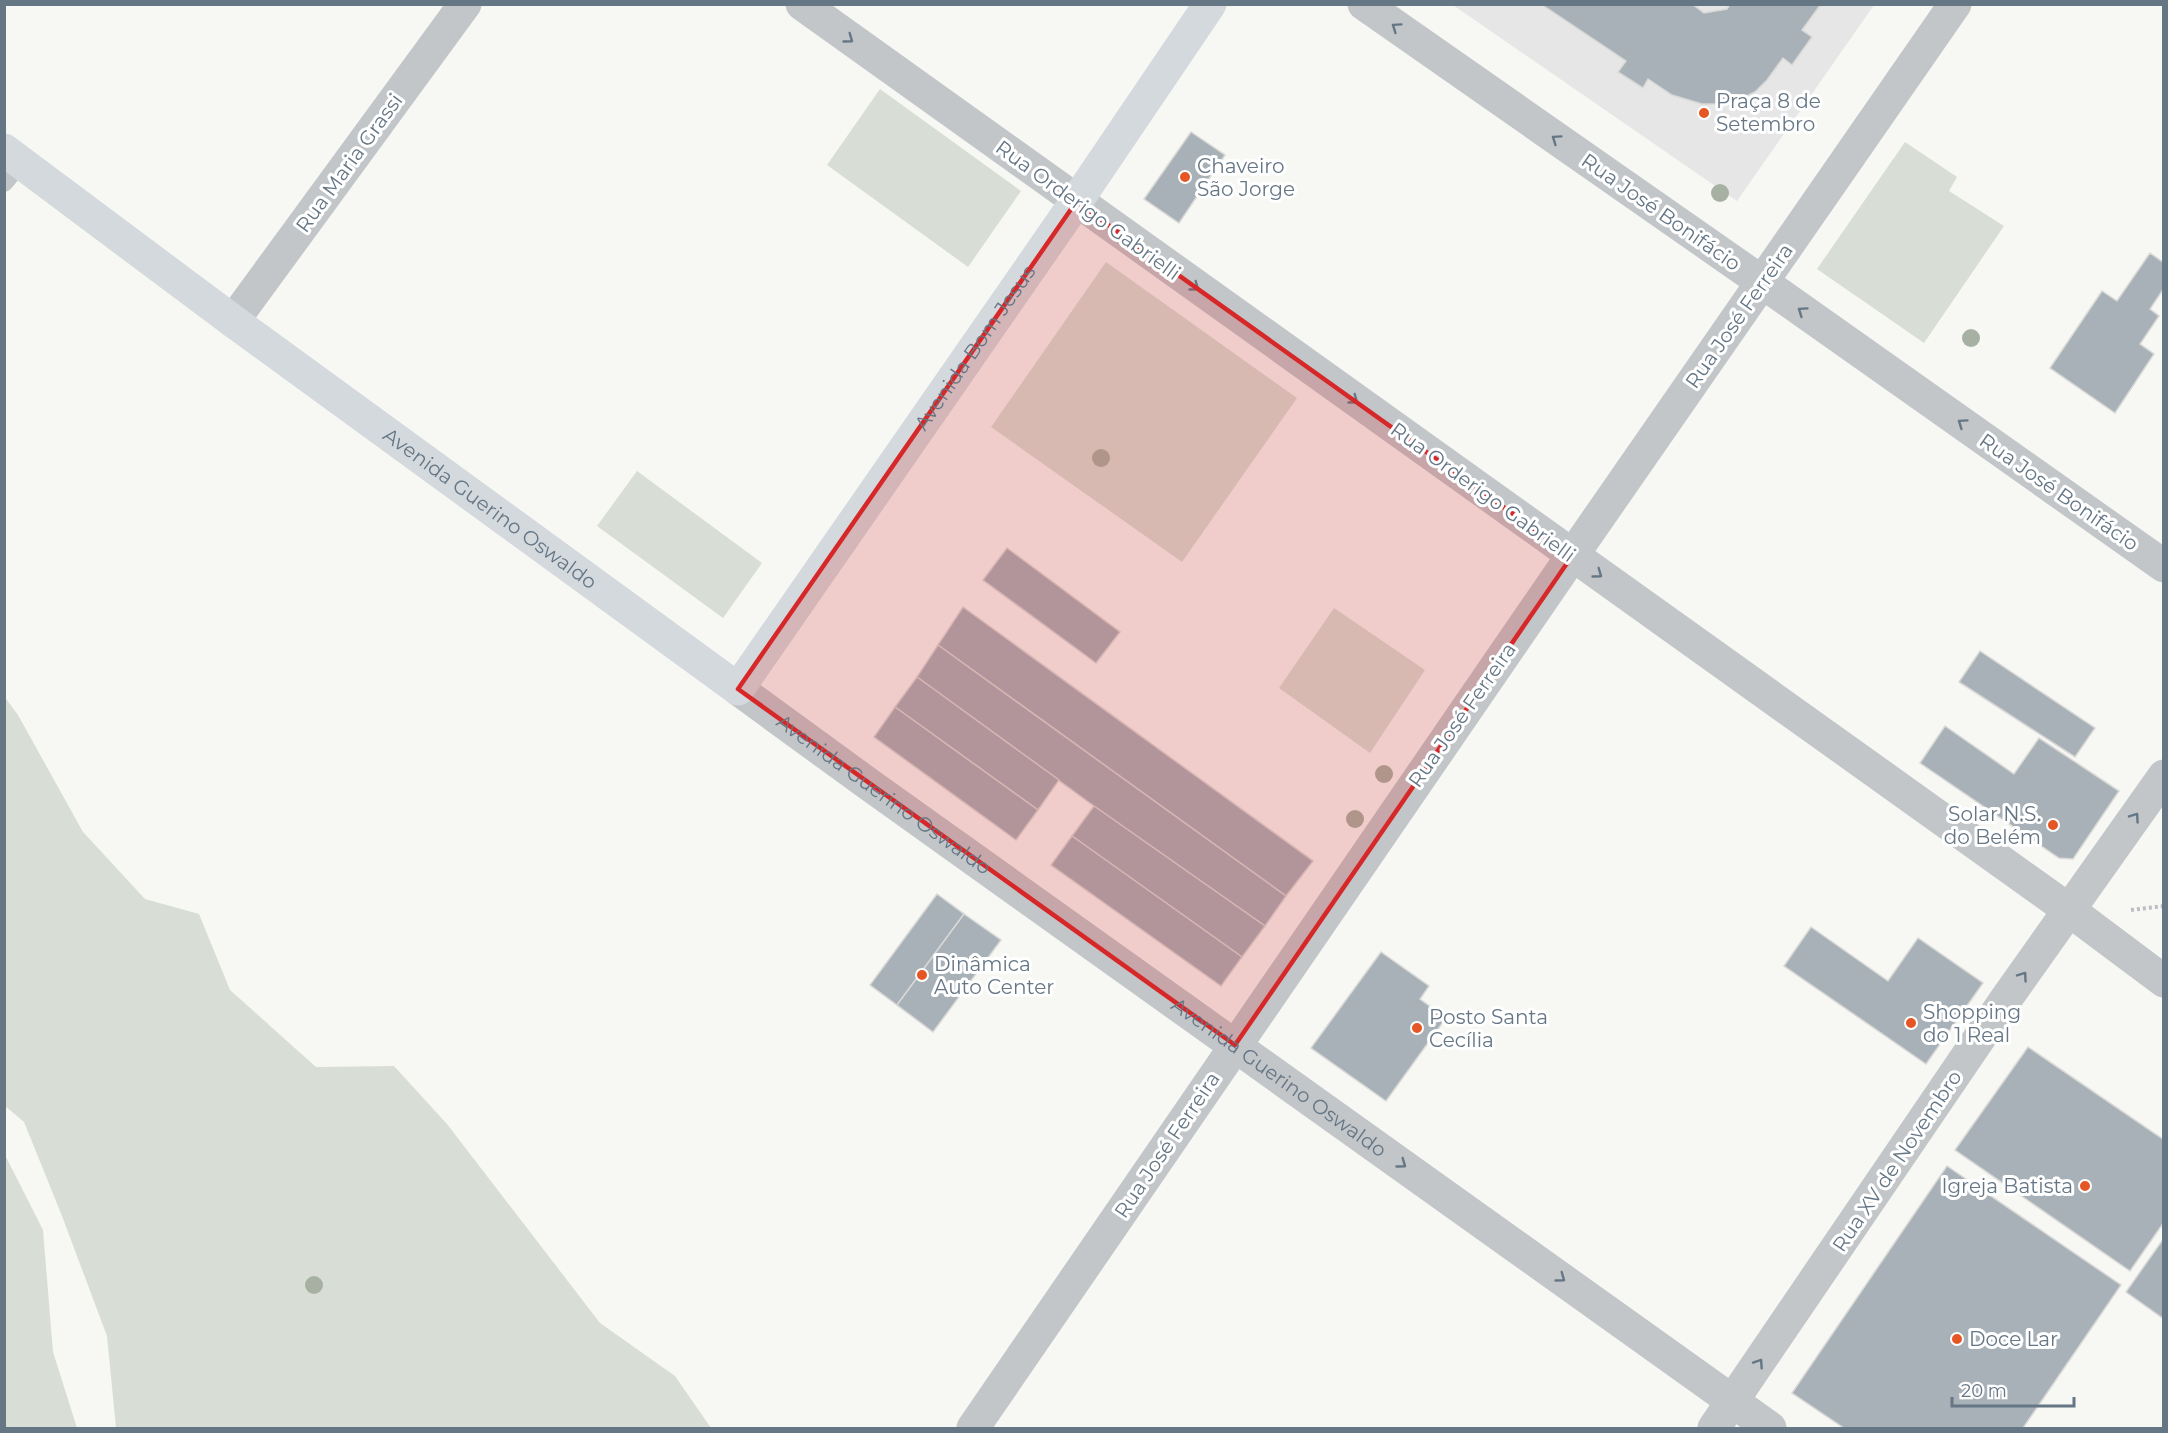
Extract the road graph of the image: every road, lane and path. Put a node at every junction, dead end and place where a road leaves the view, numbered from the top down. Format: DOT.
graph roads {
  1 [pos="465,4"];
  2 [pos="802,4"];
  3 [pos="1210,4"];
  4 [pos="1364,4"];
  5 [pos="1955,4"];
  6 [pos="10,165"];
  7 [pos="1076,202"];
  8 [pos="1762,282"];
  9 [pos="233,321"];
  10 [pos="1572,556"];
  11 [pos="2163,566"];
  12 [pos="738,689"];
  13 [pos="2163,776"];
  14 [pos="2163,906"];
  15 [pos="2069,910"];
  16 [pos="2120,911"];
  17 [pos="2163,981"];
  18 [pos="1235,1045"];
  19 [pos="1733,1401"];
  20 [pos="973,1428"];
  21 [pos="1714,1428"];
  22 [pos="1770,1428"];
  1 -- 9 [label="street, Rua Maria Grassi"];
  2 -- 7 [label="street, Rua Orderigo Gabrielli, one-way"];
  3 -- 7 [label="street, Avenida Bom Jesus"];
  8 -- 4 [label="street, Rua José Bonifácio, one-way"];
  5 -- 8 [label="street, Rua José Ferreira"];
  6 -- 9 [label="street, Avenida Guerino Oswaldo"];
  7 -- 10 [label="street, Rua Orderigo Gabrielli, one-way"];
  7 -- 12 [label="street, Avenida Bom Jesus"];
  8 -- 10 [label="street, Rua José Ferreira"];
  11 -- 8 [label="street, Rua José Bonifácio, one-way"];
  9 -- 12 [label="street, Avenida Guerino Oswaldo"];
  10 -- 15 [label="street, Rua Orderigo Gabrielli, one-way"];
  10 -- 18 [label="street, Rua José Ferreira"];
  12 -- 18 [label="street, Avenida Guerino Oswaldo"];
  15 -- 13 [label="street, Rua XV de Novembro, one-way"];
  14 -- 16 [label="path"];
  15 -- 17 [label="street, Rua Orderigo Gabrielli"];
  19 -- 15 [label="street, Rua XV de Novembro, one-way"];
  18 -- 19 [label="street, Avenida Guerino Oswaldo, one-way"];
  18 -- 20 [label="street, Rua José Ferreira"];
  19 -- 21 [label="street, Rua XV de Novembro"];
  19 -- 22 [label="street, Avenida Guerino Oswaldo"];
}
